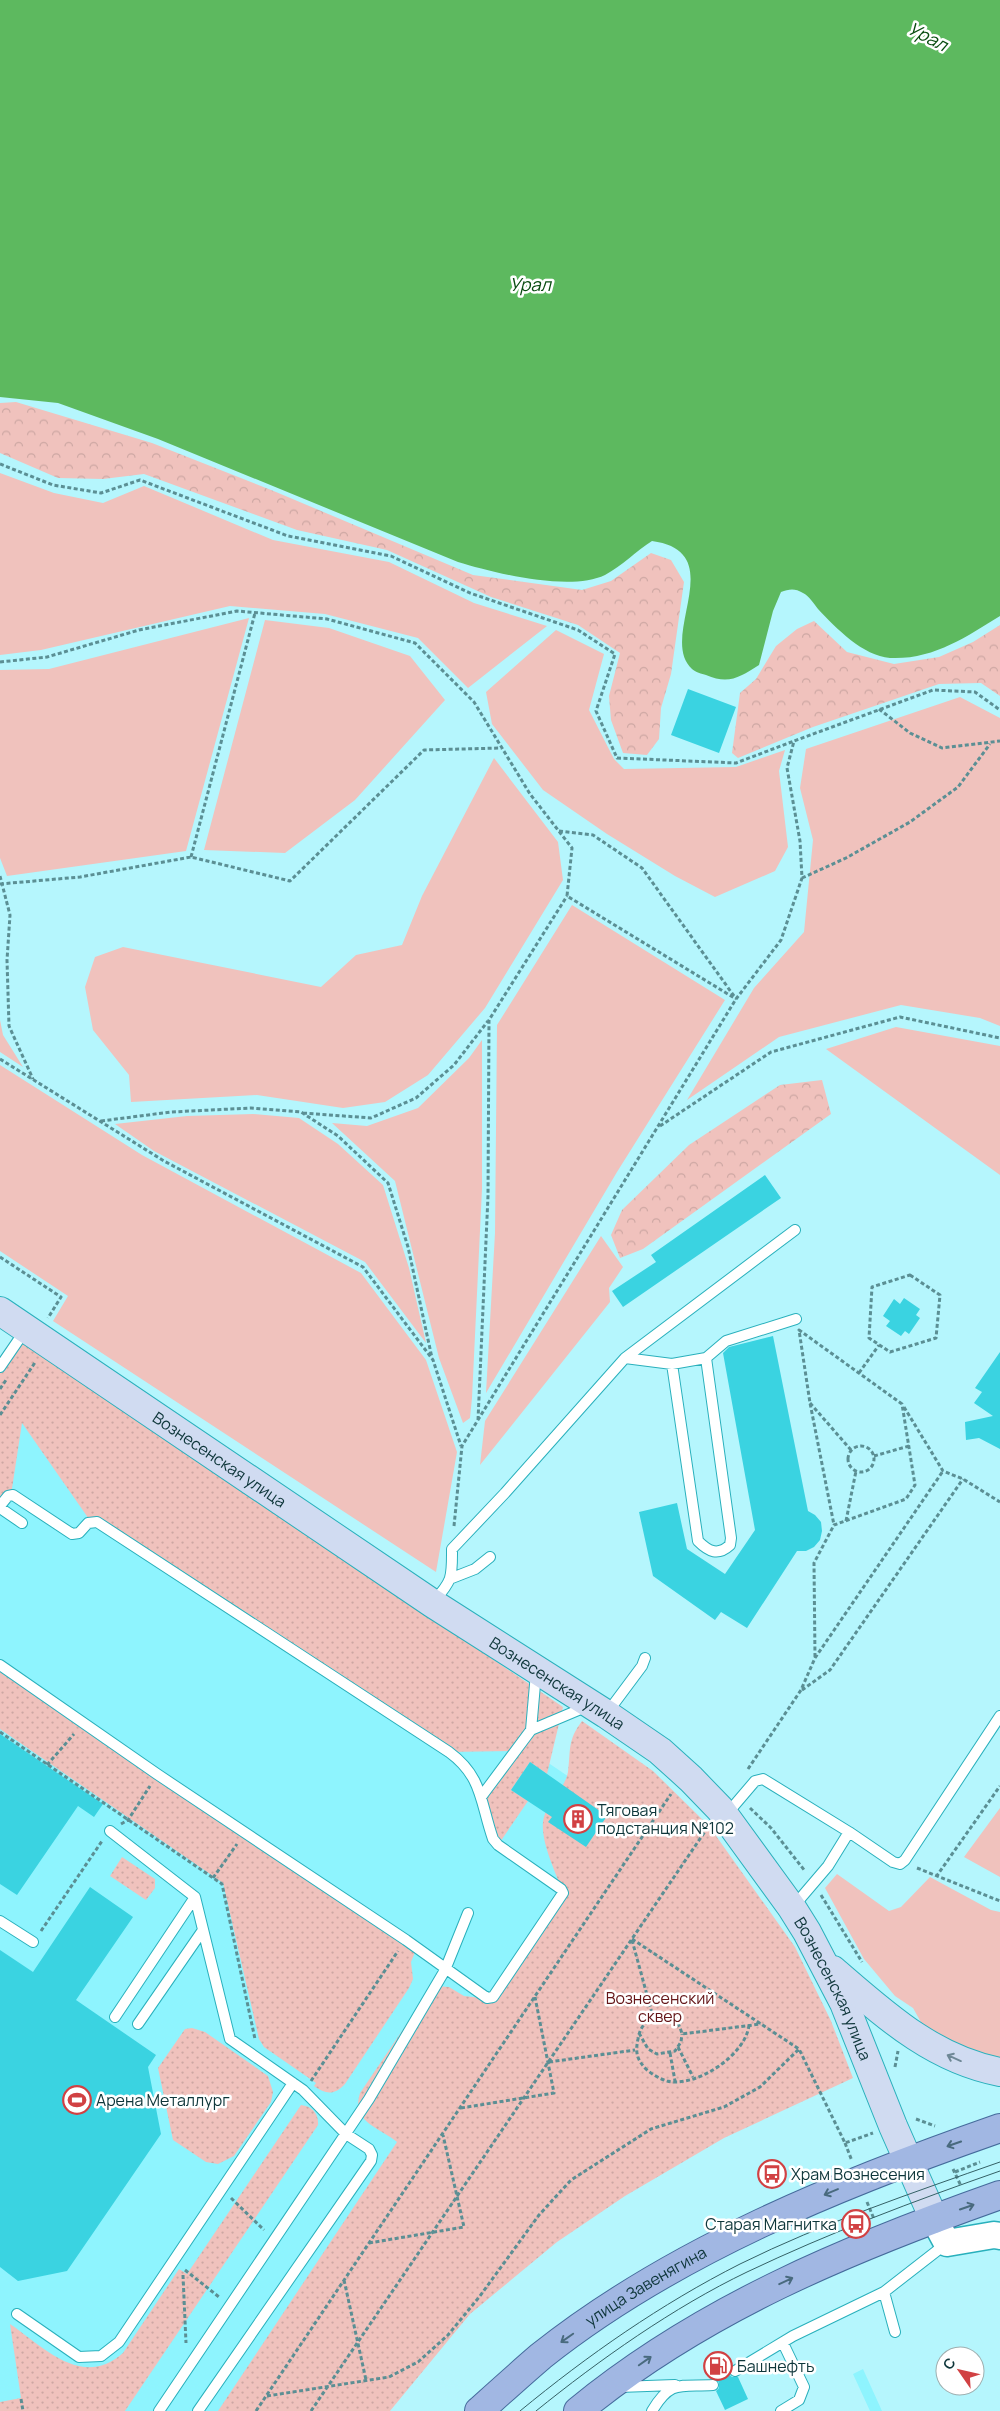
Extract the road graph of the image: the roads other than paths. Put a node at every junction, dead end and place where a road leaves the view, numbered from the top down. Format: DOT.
graph roads {
  1 [pos="795,1230"];
  2 [pos="0,1311"];
  3 [pos="796,1319"];
  4 [pos="37,1335"];
  5 [pos="625,1358"];
  6 [pos="706,1358"];
  7 [pos="672,1364"];
  8 [pos="0,1367"];
  9 [pos="0,1507"];
  10 [pos="22,1523"];
  11 [pos="490,1556"];
  12 [pos="452,1578"];
  13 [pos="432,1603"];
  14 [pos="645,1658"];
  15 [pos="0,1664"];
  16 [pos="536,1670"];
  17 [pos="599,1709"];
  18 [pos="1000,1716"];
  19 [pos="531,1730"];
  20 [pos="481,1797"];
  21 [pos="728,1808"];
  22 [pos="110,1831"];
  23 [pos="849,1832"];
  24 [pos="195,1897"];
  25 [pos="792,1908"];
  26 [pos="468,1913"];
  27 [pos="0,1921"];
  28 [pos="203,1930"];
  29 [pos="33,1942"];
  30 [pos="822,1960"];
  31 [pos="446,1970"];
  32 [pos="115,2017"];
  33 [pos="138,2024"];
  34 [pos="1000,2072"];
  35 [pos="293,2083"];
  36 [pos="1000,2128"];
  37 [pos="346,2134"];
  38 [pos="908,2161"];
  39 [pos="1000,2195"];
  40 [pos="934,2219"];
  41 [pos="1000,2236"];
  42 [pos="947,2244"];
  43 [pos="884,2292"];
  44 [pos="17,2314"];
  45 [pos="895,2332"];
  46 [pos="783,2343"];
  47 [pos="735,2371"];
  48 [pos="676,2385"];
  49 [pos="713,2385"];
  50 [pos="606,2387"];
  51 [pos="159,2411"];
  52 [pos="198,2411"];
  53 [pos="479,2411"];
  54 [pos="578,2411"];
  55 [pos="652,2411"];
  56 [pos="781,2411"];
  1 -- 5 [label="lane"];
  2 -- 4 [label="main road, Вознесенская улица"];
  3 -- 6 [label="lane"];
  4 -- 8 [label="lane"];
  4 -- 13 [label="main road, Вознесенская улица"];
  5 -- 7 [label="lane"];
  5 -- 12 [label="lane"];
  6 -- 7 [label="lane"];
  6 -- 7 [label="lane"];
  9 -- 10 [label="lane"];
  9 -- 20 [label="lane"];
  11 -- 12 [label="lane"];
  12 -- 13 [label="lane"];
  13 -- 16 [label="main road, Вознесенская улица"];
  14 -- 17 [label="lane"];
  15 -- 31 [label="lane"];
  16 -- 17 [label="main road, Вознесенская улица"];
  16 -- 19 [label="lane"];
  17 -- 19 [label="lane"];
  17 -- 21 [label="main road, Вознесенская улица"];
  18 -- 23 [label="lane"];
  19 -- 20 [label="lane"];
  20 -- 31 [label="lane"];
  21 -- 23 [label="lane"];
  21 -- 25 [label="main road, Вознесенская улица"];
  22 -- 24 [label="lane"];
  23 -- 25 [label="lane"];
  24 -- 28 [label="lane"];
  24 -- 32 [label="lane"];
  25 -- 30 [label="main road, Вознесенская улица"];
  26 -- 31 [label="lane"];
  27 -- 29 [label="lane"];
  28 -- 33 [label="lane"];
  28 -- 35 [label="lane"];
  34 -- 30 [label="main road, one-way"];
  30 -- 38 [label="main road, Вознесенская улица"];
  31 -- 37 [label="lane"];
  35 -- 37 [label="lane"];
  35 -- 44 [label="lane"];
  36 -- 38 [label="main road, улица Завенягина, one-way"];
  37 -- 51 [label="lane"];
  37 -- 52 [label="lane"];
  38 -- 40 [label="main road, Вознесенская улица"];
  38 -- 53 [label="main road, улица Завенягина, one-way"];
  40 -- 39 [label="main road, one-way"];
  40 -- 42 [label="street"];
  50 -- 40 [label="main road, one-way"];
  41 -- 42 [label="street"];
  42 -- 43 [label="lane"];
  43 -- 45 [label="lane"];
  43 -- 46 [label="lane"];
  46 -- 47 [label="lane"];
  46 -- 56 [label="lane"];
  48 -- 49 [label="lane"];
  48 -- 50 [label="lane"];
  48 -- 55 [label="lane"];
  50 -- 54 [label="main road"];
}
